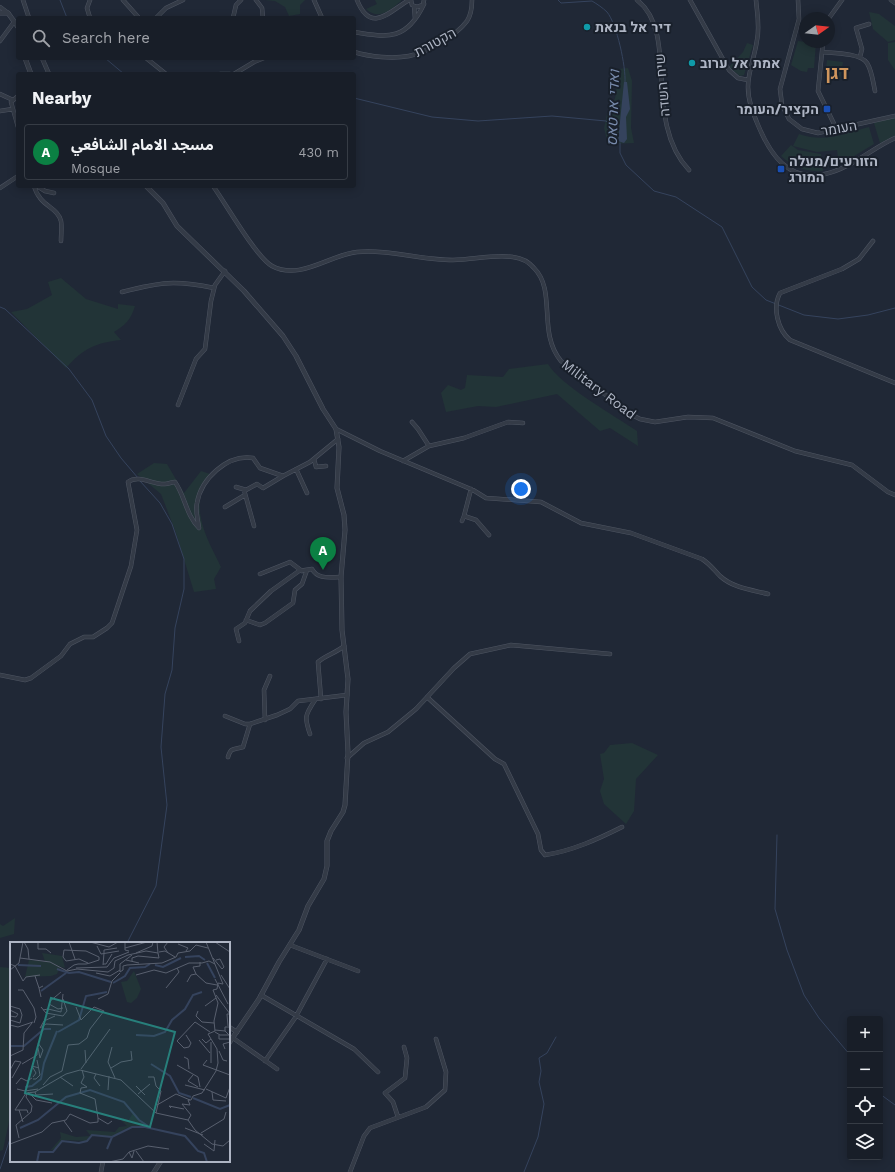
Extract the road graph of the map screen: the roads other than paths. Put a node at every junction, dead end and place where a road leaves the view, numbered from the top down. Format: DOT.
graph roads {
  1 [pos="23,0"];
  2 [pos="90,0"];
  3 [pos="123,0"];
  4 [pos="183,0"];
  5 [pos="241,0"];
  6 [pos="256,0"];
  7 [pos="314,0"];
  8 [pos="357,0"];
  9 [pos="410,0"];
  10 [pos="472,0"];
  11 [pos="637,0"];
  12 [pos="690,0"];
  13 [pos="756,0"];
  14 [pos="798,0"];
  15 [pos="842,0"];
  16 [pos="891,0"];
  17 [pos="424,2"];
  18 [pos="895,3"];
  19 [pos="413,6"];
  20 [pos="0,7"];
  21 [pos="397,10"];
  22 [pos="833,12"];
  23 [pos="0,13"];
  24 [pos="8,13"];
  25 [pos="28,16"];
  26 [pos="89,16"];
  27 [pos="137,16"];
  28 [pos="158,16"];
  29 [pos="233,16"];
  30 [pos="263,16"];
  31 [pos="321,16"];
  32 [pos="14,22"];
  33 [pos="413,22"];
  34 [pos="16,24"];
  35 [pos="869,24"];
  36 [pos="356,32"];
  37 [pos="0,41"];
  38 [pos="822,48"];
  39 [pos="356,52"];
  40 [pos="822,52"];
  41 [pos="860,57"];
  42 [pos="26,60"];
  43 [pos="43,60"];
  44 [pos="148,60"];
  45 [pos="256,60"];
  46 [pos="30,72"];
  47 [pos="48,72"];
  48 [pos="164,72"];
  49 [pos="237,72"];
  50 [pos="748,80"];
  51 [pos="875,90"];
  52 [pos="0,94"];
  53 [pos="16,98"];
  54 [pos="13,100"];
  55 [pos="13,109"];
  56 [pos="0,111"];
  57 [pos="895,116"];
  58 [pos="16,120"];
  59 [pos="837,130"];
  60 [pos="895,138"];
  61 [pos="689,170"];
  62 [pos="16,177"];
  63 [pos="0,188"];
  64 [pos="36,188"];
  65 [pos="39,188"];
  66 [pos="148,188"];
  67 [pos="214,188"];
  68 [pos="54,193"];
  69 [pos="61,241"];
  70 [pos="873,241"];
  71 [pos="225,272"];
  72 [pos="214,288"];
  73 [pos="122,292"];
  74 [pos="895,382"];
  75 [pos="178,405"];
  76 [pos="412,422"];
  77 [pos="524,423"];
  78 [pos="336,429"];
  79 [pos="338,439"];
  80 [pos="429,446"];
  81 [pos="314,459"];
  82 [pos="403,461"];
  83 [pos="326,466"];
  84 [pos="296,469"];
  85 [pos="283,476"];
  86 [pos="236,487"];
  87 [pos="471,489"];
  88 [pos="244,490"];
  89 [pos="307,493"];
  90 [pos="245,495"];
  91 [pos="895,495"];
  92 [pos="225,507"];
  93 [pos="464,516"];
  94 [pos="462,521"];
  95 [pos="254,526"];
  96 [pos="489,535"];
  97 [pos="307,570"];
  98 [pos="302,571"];
  99 [pos="260,574"];
  100 [pos="341,577"];
  101 [pos="768,594"];
  102 [pos="246,620"];
  103 [pos="239,641"];
  104 [pos="344,646"];
  105 [pos="610,654"];
  106 [pos="0,675"];
  107 [pos="270,676"];
  108 [pos="347,695"];
  109 [pos="427,697"];
  110 [pos="321,699"];
  111 [pos="315,700"];
  112 [pos="225,716"];
  113 [pos="265,720"];
  114 [pos="250,724"];
  115 [pos="310,734"];
  116 [pos="228,757"];
  117 [pos="347,758"];
  118 [pos="622,828"];
  119 [pos="290,945"];
  120 [pos="327,959"];
  121 [pos="358,971"];
  122 [pos="261,995"];
  123 [pos="296,1016"];
  124 [pos="230,1028"];
  125 [pos="237,1032"];
  126 [pos="233,1038"];
  127 [pos="436,1039"];
  128 [pos="230,1042"];
  129 [pos="404,1047"];
  130 [pos="265,1060"];
  131 [pos="277,1070"];
  132 [pos="378,1072"];
  133 [pos="398,1117"];
  134 [pos="103,1162"];
  135 [pos="160,1162"];
  136 [pos="101,1172"];
  137 [pos="154,1172"];
  138 [pos="350,1172"];
  1 -- 25 [label="street"];
  2 -- 26 [label="street"];
  3 -- 27 [label="street"];
  4 -- 28 [label="street"];
  5 -- 29 [label="street"];
  6 -- 30 [label="street"];
  7 -- 31 [label="street"];
  8 -- 21 [label="street"];
  9 -- 19 [label="street, הקטורת"];
  9 -- 21 [label="street"];
  10 -- 39 [label="street, הקטורת"];
  11 -- 61 [label="street, שיח השדה"];
  12 -- 50 [label="street"];
  13 -- 50 [label="street"];
  14 -- 59 [label="street, העומר"];
  15 -- 22 [label="street"];
  16 -- 18 [label="street"];
  17 -- 19 [label="street"];
  17 -- 33 [label="street, הקטורת"];
  19 -- 21 [label="street"];
  19 -- 33 [label="street, הקטורת"];
  20 -- 24 [label="street"];
  23 -- 24 [label="street"];
  24 -- 32 [label="street"];
  32 -- 34 [label="street"];
  32 -- 37 [label="street"];
  33 -- 36 [label="street, הקטורת"];
  35 -- 41 [label="street"];
  38 -- 40 [label="street"];
  40 -- 41 [label="street"];
  40 -- 59 [label="street"];
  41 -- 51 [label="street"];
  42 -- 46 [label="street"];
  43 -- 47 [label="street"];
  44 -- 48 [label="street"];
  45 -- 49 [label="street"];
  50 -- 60 [label="street"];
  52 -- 54 [label="street"];
  53 -- 54 [label="street"];
  54 -- 55 [label="street"];
  55 -- 56 [label="street"];
  55 -- 58 [label="street"];
  57 -- 59 [label="street, העומר"];
  62 -- 63 [label="street"];
  64 -- 69 [label="street"];
  65 -- 68 [label="street"];
  66 -- 71 [label="street"];
  67 -- 91 [label="street, Military Road"];
  70 -- 74 [label="street"];
  71 -- 72 [label="street"];
  71 -- 78 [label="street"];
  72 -- 73 [label="street"];
  72 -- 75 [label="street"];
  76 -- 80 [label="street"];
  77 -- 80 [label="street"];
  78 -- 79 [label="street"];
  78 -- 82 [label="street"];
  79 -- 81 [label="street"];
  79 -- 100 [label="street"];
  80 -- 82 [label="street"];
  81 -- 83 [label="street"];
  81 -- 84 [label="street"];
  82 -- 87 [label="street"];
  84 -- 85 [label="street"];
  84 -- 89 [label="street"];
  85 -- 88 [label="street"];
  85 -- 106 [label="street"];
  86 -- 88 [label="street"];
  87 -- 93 [label="street"];
  87 -- 101 [label="street"];
  88 -- 90 [label="street"];
  90 -- 92 [label="street"];
  90 -- 95 [label="street"];
  93 -- 94 [label="street"];
  93 -- 96 [label="street"];
  97 -- 98 [label="street"];
  97 -- 100 [label="street"];
  97 -- 102 [label="street"];
  98 -- 99 [label="street"];
  98 -- 102 [label="street"];
  100 -- 104 [label="street"];
  102 -- 103 [label="street"];
  104 -- 108 [label="street"];
  104 -- 110 [label="street"];
  105 -- 109 [label="street"];
  107 -- 113 [label="street"];
  108 -- 110 [label="street"];
  108 -- 117 [label="street"];
  109 -- 117 [label="street"];
  109 -- 118 [label="street"];
  110 -- 111 [label="street"];
  111 -- 113 [label="street"];
  111 -- 115 [label="street"];
  112 -- 114 [label="street"];
  113 -- 114 [label="street"];
  114 -- 116 [label="street"];
  117 -- 119 [label="street"];
  119 -- 120 [label="street"];
  119 -- 122 [label="street"];
  120 -- 121 [label="street"];
  120 -- 123 [label="street"];
  122 -- 123 [label="street"];
  122 -- 125 [label="street"];
  123 -- 130 [label="street"];
  123 -- 132 [label="street"];
  124 -- 125 [label="street"];
  125 -- 126 [label="street"];
  126 -- 128 [label="street"];
  126 -- 130 [label="street"];
  127 -- 133 [label="street"];
  129 -- 133 [label="street"];
  130 -- 131 [label="street"];
  133 -- 138 [label="street"];
  134 -- 136 [label="street"];
  135 -- 137 [label="street"];
}
